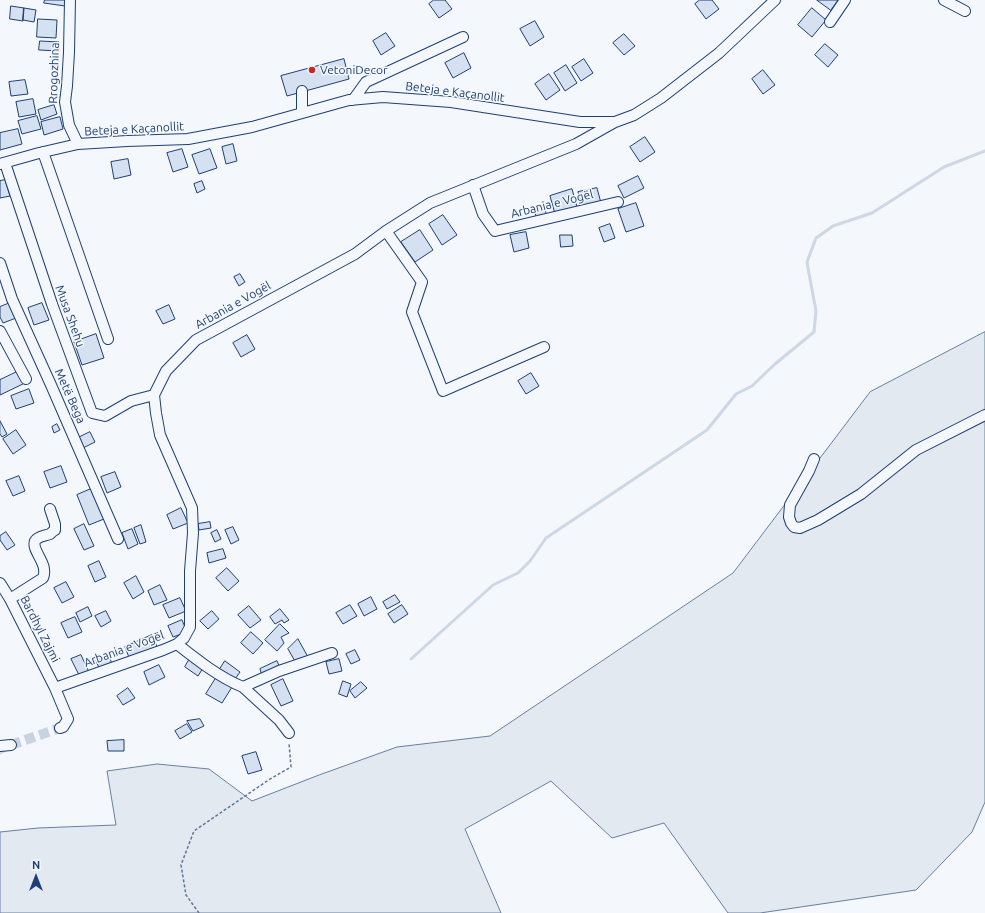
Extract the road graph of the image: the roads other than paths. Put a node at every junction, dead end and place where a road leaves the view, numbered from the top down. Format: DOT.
graph roads {
  1 [pos="70,0"];
  2 [pos="775,0"];
  3 [pos="845,0"];
  4 [pos="944,0"];
  5 [pos="965,11"];
  6 [pos="830,22"];
  7 [pos="463,37"];
  8 [pos="302,91"];
  9 [pos="354,100"];
  10 [pos="302,113"];
  11 [pos="615,122"];
  12 [pos="78,144"];
  13 [pos="43,152"];
  14 [pos="2,164"];
  15 [pos="473,185"];
  16 [pos="618,202"];
  17 [pos="386,231"];
  18 [pos="0,263"];
  19 [pos="0,331"];
  20 [pos="108,338"];
  21 [pos="544,347"];
  22 [pos="26,379"];
  23 [pos="154,395"];
  24 [pos="985,415"];
  25 [pos="814,459"];
  26 [pos="50,509"];
  27 [pos="118,539"];
  28 [pos="0,583"];
  29 [pos="10,599"];
  30 [pos="177,644"];
  31 [pos="332,653"];
  32 [pos="243,686"];
  33 [pos="55,688"];
  34 [pos="60,728"];
  35 [pos="288,733"];
  36 [pos="11,745"];
  37 [pos="0,746"];
  1 -- 12 [label="street, Rrogozhina"];
  2 -- 11 [label="street, Beteja e Kaçanollit"];
  3 -- 6 [label="street"];
  4 -- 5 [label="street"];
  7 -- 9 [label="street"];
  8 -- 10 [label="street"];
  9 -- 10 [label="street, Beteja e Kaçanollit"];
  9 -- 11 [label="street, Beteja e Kaçanollit"];
  10 -- 12 [label="street, Beteja e Kaçanollit"];
  11 -- 15 [label="street, Arbania e Vogël"];
  12 -- 13 [label="street, Beteja e Kaçanollit"];
  13 -- 14 [label="street, Beteja e Kaçanollit"];
  13 -- 20 [label="street"];
  14 -- 23 [label="street, Musa Shehu"];
  15 -- 16 [label="street, Arbania e Vogël"];
  15 -- 17 [label="street, Arbania e Vogël"];
  17 -- 21 [label="street"];
  17 -- 23 [label="street, Arbania e Vogël"];
  18 -- 27 [label="street, Metë Bega"];
  19 -- 22 [label="street"];
  23 -- 30 [label="street, Arbania e Vogël"];
  24 -- 25 [label="street"];
  26 -- 29 [label="street"];
  28 -- 29 [label="street, Bardhyl Zajmi"];
  29 -- 33 [label="street, Bardhyl Zajmi"];
  30 -- 32 [label="street"];
  30 -- 33 [label="street, Arbania e Vogël"];
  31 -- 32 [label="street"];
  32 -- 35 [label="street"];
  33 -- 34 [label="street"];
  36 -- 37 [label="street"];
}
